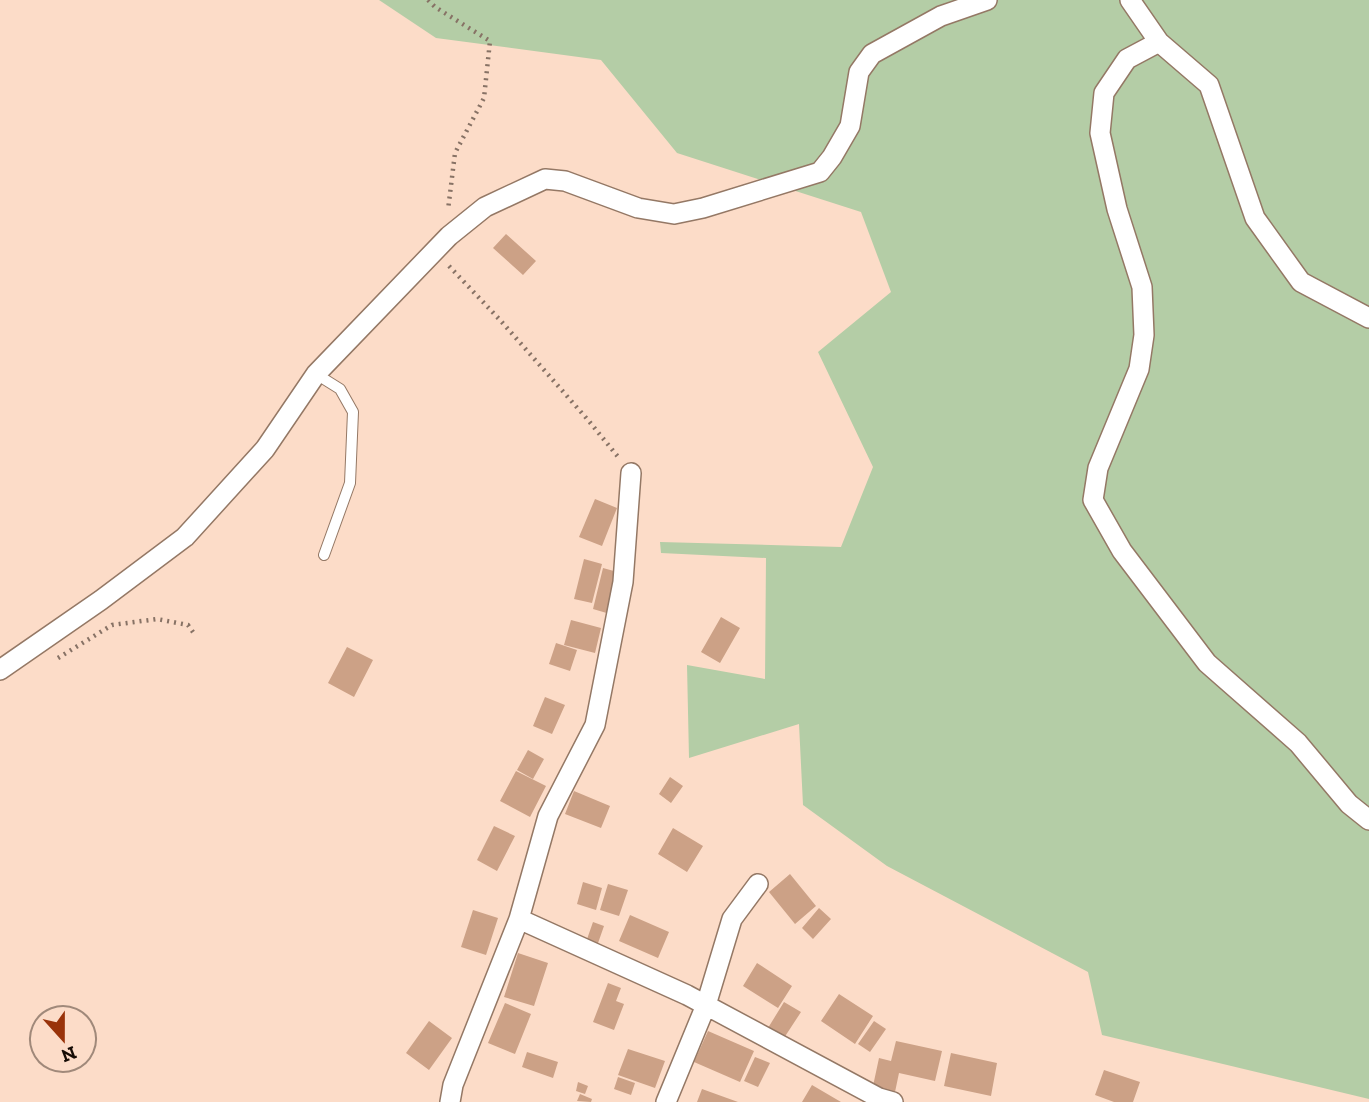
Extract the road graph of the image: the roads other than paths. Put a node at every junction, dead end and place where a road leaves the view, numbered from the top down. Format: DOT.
graph roads {
  1 [pos="987,0"];
  2 [pos="1130,0"];
  3 [pos="1159,42"];
  4 [pos="1369,318"];
  5 [pos="316,374"];
  6 [pos="631,473"];
  7 [pos="324,555"];
  8 [pos="0,670"];
  9 [pos="1369,820"];
  10 [pos="758,884"];
  11 [pos="519,919"];
  12 [pos="706,1005"];
  13 [pos="450,1102"];
  14 [pos="666,1102"];
  15 [pos="893,1102"];
  1 -- 5 [label="street"];
  2 -- 3 [label="street"];
  3 -- 4 [label="street"];
  3 -- 9 [label="street"];
  5 -- 7 [label="lane"];
  5 -- 8 [label="street"];
  6 -- 11 [label="street"];
  10 -- 12 [label="street"];
  11 -- 12 [label="street"];
  11 -- 13 [label="street"];
  12 -- 14 [label="street"];
  12 -- 15 [label="street"];
}
